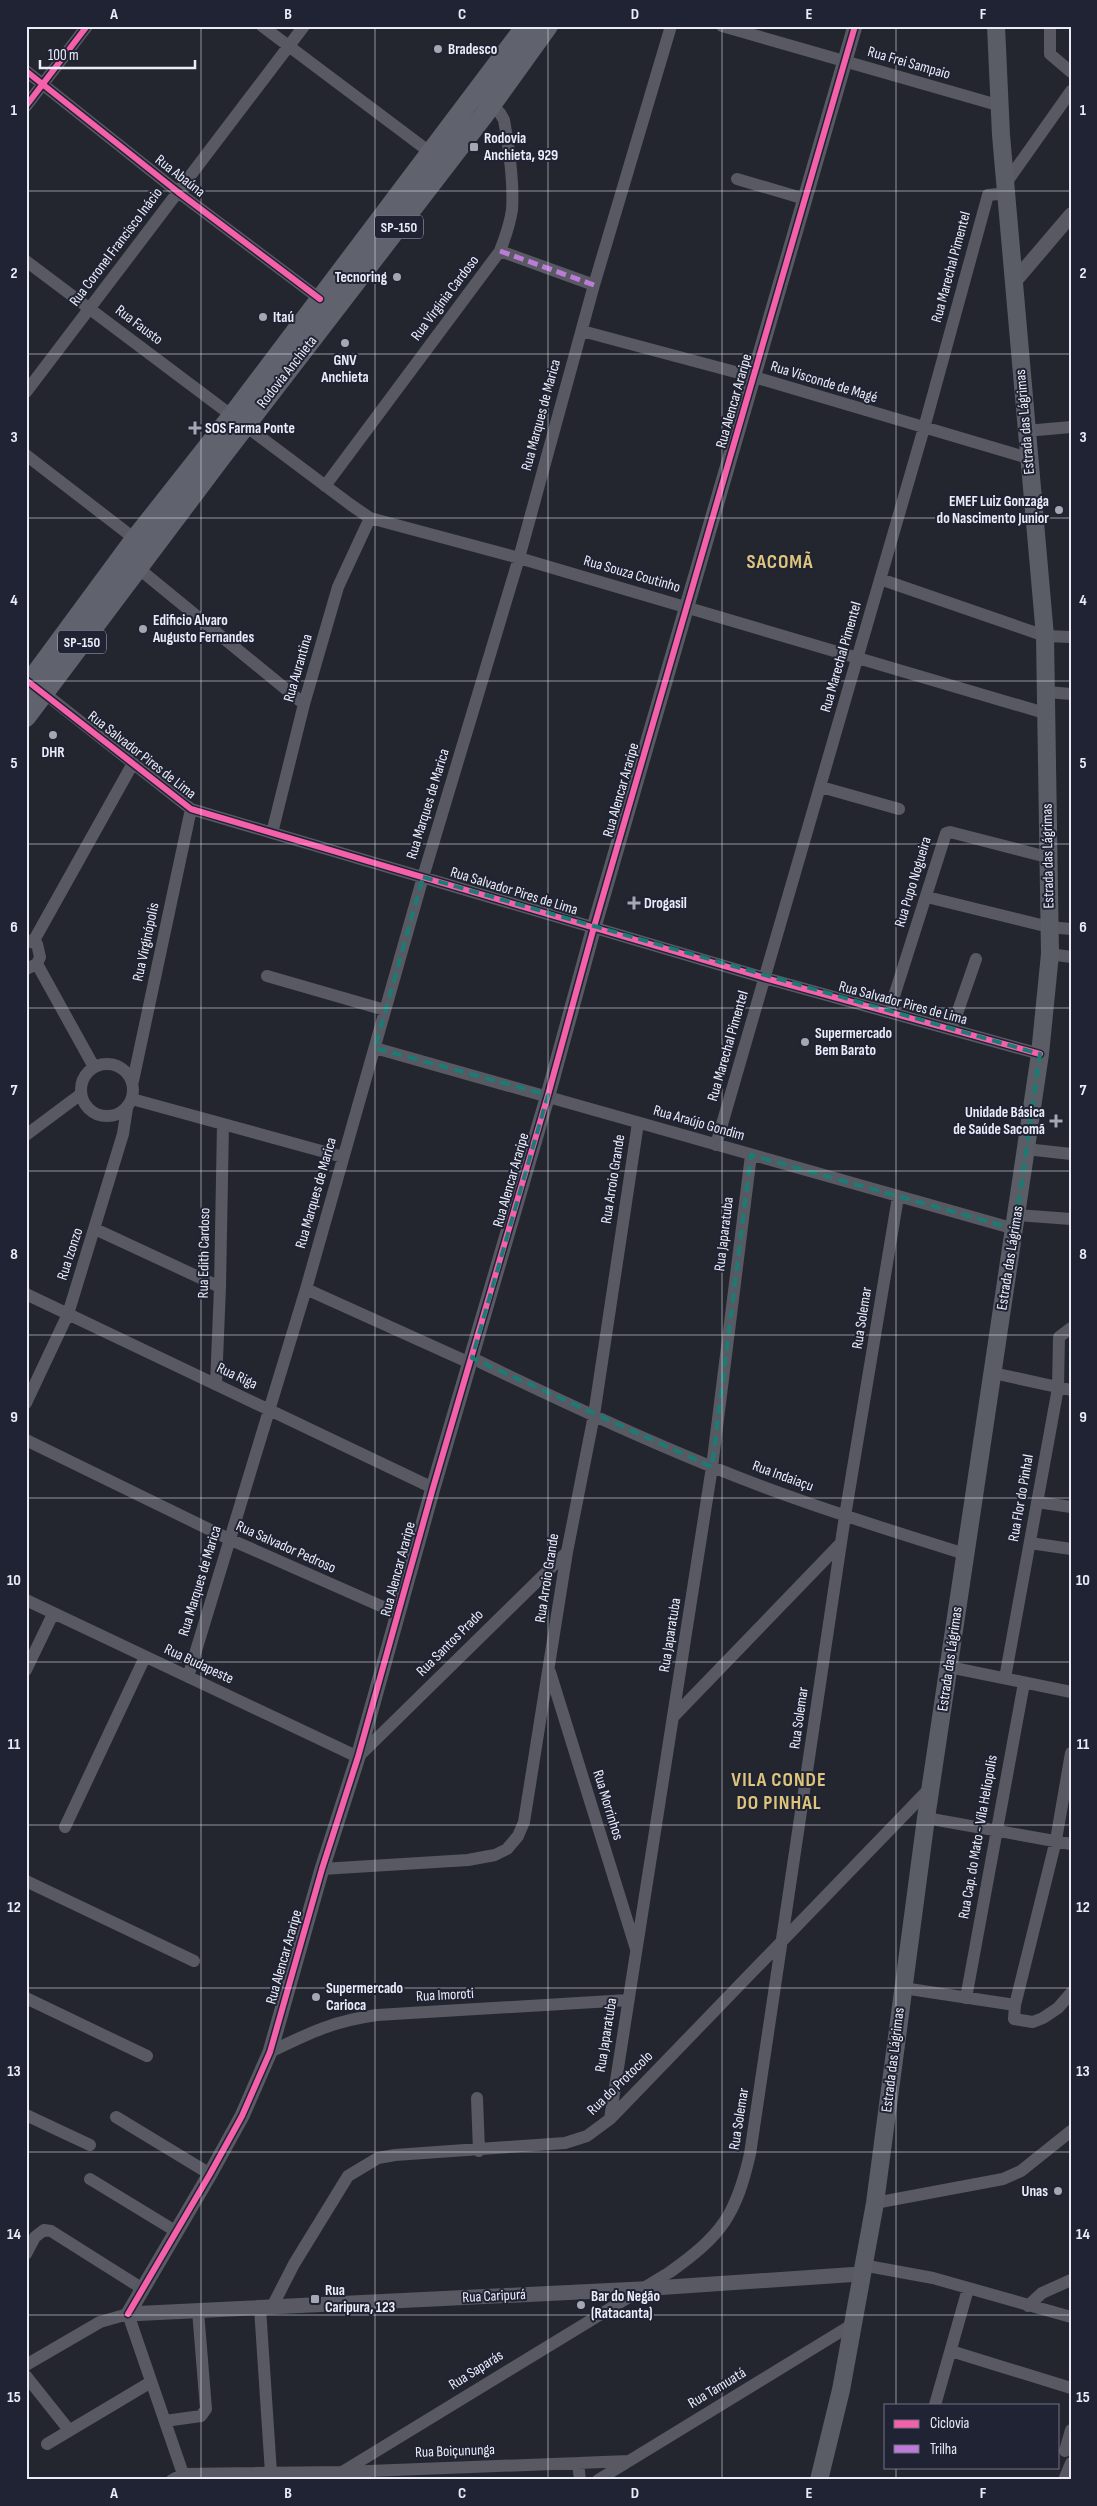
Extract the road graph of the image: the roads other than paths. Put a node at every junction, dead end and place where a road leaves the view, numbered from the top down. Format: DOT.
graph roads {
  1 [pos="87,26"];
  2 [pos="262,26"];
  3 [pos="304,26"];
  4 [pos="526,26"];
  5 [pos="548,26"];
  6 [pos="671,26"];
  7 [pos="722,26"];
  8 [pos="855,26"];
  9 [pos="996,26"];
  10 [pos="1050,26"];
  11 [pos="289,46"];
  12 [pos="845,62"];
  13 [pos="26,71"];
  14 [pos="1071,72"];
  15 [pos="44,84"];
  16 [pos="1071,91"];
  17 [pos="26,106"];
  18 [pos="491,106"];
  19 [pos="1001,106"];
  20 [pos="432,153"];
  21 [pos="737,179"];
  22 [pos="1006,190"];
  23 [pos="178,192"];
  24 [pos="805,199"];
  25 [pos="1071,215"];
  26 [pos="500,251"];
  27 [pos="26,261"];
  28 [pos="1014,282"];
  29 [pos="594,285"];
  30 [pos="320,299"];
  31 [pos="89,308"];
  32 [pos="582,331"];
  33 [pos="754,377"];
  34 [pos="26,392"];
  35 [pos="239,420"];
  36 [pos="1071,427"];
  37 [pos="924,428"];
  38 [pos="1026,431"];
  39 [pos="26,455"];
  40 [pos="1028,458"];
  41 [pos="325,486"];
  42 [pos="370,518"];
  43 [pos="135,539"];
  44 [pos="519,558"];
  45 [pos="138,568"];
  46 [pos="880,579"];
  47 [pos="688,608"];
  48 [pos="1045,636"];
  49 [pos="1071,637"];
  50 [pos="856,659"];
  51 [pos="32,686"];
  52 [pos="1047,692"];
  53 [pos="1071,694"];
  54 [pos="304,704"];
  55 [pos="1048,714"];
  56 [pos="26,717"];
  57 [pos="132,765"];
  58 [pos="821,787"];
  59 [pos="191,809"];
  60 [pos="899,809"];
  61 [pos="272,833"];
  62 [pos="1047,857"];
  63 [pos="423,877"];
  64 [pos="927,897"];
  65 [pos="594,928"];
  66 [pos="1049,928"];
  67 [pos="1071,929"];
  68 [pos="30,941"];
  69 [pos="1050,954"];
  70 [pos="1071,957"];
  71 [pos="976,959"];
  72 [pos="31,967"];
  73 [pos="267,976"];
  74 [pos="765,978"];
  75 [pos="385,1010"];
  76 [pos="890,1012"];
  77 [pos="952,1028"];
  78 [pos="375,1048"];
  79 [pos="1040,1054"];
  80 [pos="94,1067"];
  81 [pos="132,1081"];
  82 [pos="81,1094"];
  83 [pos="548,1095"];
  84 [pos="130,1103"];
  85 [pos="638,1123"];
  86 [pos="223,1124"];
  87 [pos="26,1135"];
  88 [pos="716,1145"];
  89 [pos="1026,1149"];
  90 [pos="1071,1154"];
  91 [pos="751,1155"];
  92 [pos="343,1157"];
  93 [pos="898,1197"];
  94 [pos="1071,1219"];
  95 [pos="1016,1222"];
  96 [pos="95,1229"];
  97 [pos="220,1286"];
  98 [pos="306,1289"];
  99 [pos="26,1294"];
  100 [pos="68,1314"];
  101 [pos="1071,1328"];
  102 [pos="471,1361"];
  103 [pos="993,1373"];
  104 [pos="216,1384"];
  105 [pos="1064,1389"];
  106 [pos="27,1399"];
  107 [pos="270,1409"];
  108 [pos="594,1415"];
  109 [pos="26,1440"];
  110 [pos="712,1467"];
  111 [pos="433,1488"];
  112 [pos="1037,1502"];
  113 [pos="1071,1507"];
  114 [pos="845,1516"];
  115 [pos="229,1539"];
  116 [pos="841,1542"];
  117 [pos="1030,1543"];
  118 [pos="1071,1550"];
  119 [pos="566,1552"];
  120 [pos="965,1554"];
  121 [pos="26,1600"];
  122 [pos="53,1614"];
  123 [pos="399,1614"];
  124 [pos="145,1657"];
  125 [pos="949,1667"];
  126 [pos="549,1668"];
  127 [pos="26,1670"];
  128 [pos="188,1676"];
  129 [pos="1005,1678"];
  130 [pos="1024,1683"];
  131 [pos="1071,1691"];
  132 [pos="674,1716"];
  133 [pos="1071,1753"];
  134 [pos="358,1758"];
  135 [pos="931,1787"];
  136 [pos="926,1818"];
  137 [pos="65,1826"];
  138 [pos="995,1831"];
  139 [pos="1056,1840"];
  140 [pos="1071,1844"];
  141 [pos="322,1869"];
  142 [pos="26,1881"];
  143 [pos="782,1941"];
  144 [pos="637,1952"];
  145 [pos="194,1961"];
  146 [pos="903,1988"];
  147 [pos="1071,1992"];
  148 [pos="26,1998"];
  149 [pos="966,1998"];
  150 [pos="628,2000"];
  151 [pos="1015,2005"];
  152 [pos="270,2052"];
  153 [pos="147,2056"];
  154 [pos="478,2098"];
  155 [pos="26,2115"];
  156 [pos="116,2117"];
  157 [pos="610,2119"];
  158 [pos="1071,2131"];
  159 [pos="90,2145"];
  160 [pos="479,2151"];
  161 [pos="210,2174"];
  162 [pos="90,2178"];
  163 [pos="874,2203"];
  164 [pos="177,2232"];
  165 [pos="30,2235"];
  166 [pos="26,2254"];
  167 [pos="861,2270"];
  168 [pos="1071,2280"];
  169 [pos="143,2289"];
  170 [pos="640,2289"];
  171 [pos="968,2289"];
  172 [pos="1028,2306"];
  173 [pos="266,2308"];
  174 [pos="198,2311"];
  175 [pos="128,2314"];
  176 [pos="1071,2317"];
  177 [pos="853,2324"];
  178 [pos="951,2351"];
  179 [pos="26,2365"];
  180 [pos="26,2376"];
  181 [pos="151,2382"];
  182 [pos="1071,2388"];
  183 [pos="935,2404"];
  184 [pos="165,2421"];
  185 [pos="69,2430"];
  186 [pos="1071,2430"];
  187 [pos="47,2444"];
  188 [pos="1066,2454"];
  189 [pos="629,2461"];
  190 [pos="578,2463"];
  191 [pos="343,2472"];
  192 [pos="282,2475"];
  193 [pos="317,2476"];
  194 [pos="178,2477"];
  195 [pos="329,2480"];
  196 [pos="580,2480"];
  197 [pos="598,2480"];
  198 [pos="819,2480"];
  199 [pos="1064,2480"];
  1 -- 15 [label="street"];
  2 -- 11 [label="street"];
  3 -- 11 [label="street, Rua Coronel Francisco Inácio"];
  4 -- 20 [label="highway, Rodovia Anchieta / SP-150"];
  5 -- 18 [label="highway, Rodovia Anchieta / SP-150"];
  6 -- 29 [label="street, Rua Marques de Marica"];
  7 -- 12 [label="street, Rua Frei Sampaio"];
  8 -- 12 [label="street, Rua Alencar Araripe"];
  9 -- 19 [label="main road, Estrada das Lágrimas"];
  10 -- 14 [label="street"];
  11 -- 20 [label="street"];
  11 -- 23 [label="street, Rua Coronel Francisco Inácio"];
  12 -- 19 [label="street, Rua Frei Sampaio"];
  12 -- 24 [label="street, Rua Alencar Araripe"];
  13 -- 15 [label="street, Rua Abaúna"];
  15 -- 17 [label="street"];
  15 -- 23 [label="street, Rua Abaúna"];
  16 -- 22 [label="street"];
  18 -- 26 [label="street, Rua Virginia Cardoso"];
  18 -- 35 [label="highway, Rodovia Anchieta / SP-150"];
  19 -- 22 [label="main road, Estrada das Lágrimas"];
  20 -- 30 [label="highway, Rodovia Anchieta / SP-150"];
  21 -- 24 [label="street"];
  22 -- 28 [label="main road, Estrada das Lágrimas"];
  22 -- 37 [label="street, Rua Marechal Pimentel"];
  23 -- 30 [label="street, Rua Abaúna"];
  23 -- 31 [label="street, Rua Coronel Francisco Inácio"];
  24 -- 33 [label="street, Rua Alencar Araripe"];
  25 -- 28 [label="street"];
  26 -- 29 [label="street"];
  26 -- 41 [label="street, Rua Virginia Cardoso"];
  27 -- 31 [label="street, Rua Fausto"];
  28 -- 38 [label="main road, Estrada das Lágrimas"];
  29 -- 32 [label="street, Rua Marques de Marica"];
  30 -- 35 [label="highway, Rodovia Anchieta / SP-150"];
  31 -- 34 [label="street, Rua Coronel Francisco Inácio"];
  31 -- 35 [label="street, Rua Fausto"];
  32 -- 33 [label="street, Rua Visconde de Magé"];
  32 -- 44 [label="street, Rua Marques de Marica"];
  33 -- 37 [label="street, Rua Visconde de Magé"];
  33 -- 47 [label="street, Rua Alencar Araripe"];
  35 -- 41 [label="street, Rua Souza Coutinho"];
  35 -- 43 [label="highway, Rodovia Anchieta / SP-150"];
  35 -- 45 [label="highway, Rodovia Anchieta / SP-150"];
  36 -- 38 [label="street"];
  37 -- 40 [label="street, Rua Visconde de Magé"];
  37 -- 46 [label="street, Rua Marechal Pimentel"];
  38 -- 40 [label="main road, Estrada das Lágrimas"];
  39 -- 43 [label="street"];
  40 -- 48 [label="main road, Estrada das Lágrimas"];
  41 -- 42 [label="street, Rua Souza Coutinho"];
  42 -- 44 [label="street, Rua Souza Coutinho"];
  42 -- 54 [label="street, Rua Aurantina"];
  43 -- 51 [label="highway, Rodovia Anchieta / SP-150"];
  44 -- 47 [label="street, Rua Souza Coutinho"];
  44 -- 63 [label="street, Rua Marques de Marica"];
  45 -- 51 [label="highway, Rodovia Anchieta / SP-150"];
  45 -- 54 [label="street"];
  46 -- 48 [label="street"];
  46 -- 50 [label="street, Rua Marechal Pimentel"];
  47 -- 50 [label="street, Rua Souza Coutinho"];
  47 -- 65 [label="street, Rua Alencar Araripe"];
  48 -- 49 [label="street"];
  48 -- 52 [label="main road, Estrada das Lágrimas"];
  50 -- 55 [label="street, Rua Souza Coutinho"];
  50 -- 58 [label="street, Rua Marechal Pimentel"];
  51 -- 56 [label="highway, Rodovia Anchieta / SP-150"];
  51 -- 57 [label="street, Rua Salvador Pires de Lima"];
  52 -- 53 [label="street"];
  52 -- 55 [label="main road, Estrada das Lágrimas"];
  54 -- 61 [label="street, Rua Aurantina"];
  55 -- 62 [label="main road, Estrada das Lágrimas"];
  57 -- 59 [label="street, Rua Salvador Pires de Lima"];
  57 -- 68 [label="street"];
  58 -- 60 [label="street"];
  58 -- 74 [label="street, Rua Marechal Pimentel"];
  59 -- 61 [label="street, Rua Salvador Pires de Lima"];
  59 -- 81 [label="street, Rua Virginópolis"];
  61 -- 63 [label="street, Rua Salvador Pires de Lima"];
  62 -- 64 [label="street, Rua Pupo Nogueira"];
  62 -- 66 [label="main road, Estrada das Lágrimas"];
  63 -- 65 [label="street, Rua Salvador Pires de Lima"];
  63 -- 75 [label="street, Rua Marques de Marica"];
  64 -- 66 [label="street"];
  64 -- 76 [label="street, Rua Pupo Nogueira"];
  65 -- 74 [label="street, Rua Salvador Pires de Lima"];
  65 -- 83 [label="street, Rua Alencar Araripe"];
  66 -- 67 [label="street"];
  66 -- 69 [label="main road, Estrada das Lágrimas"];
  68 -- 72 [label="street"];
  69 -- 70 [label="street"];
  69 -- 79 [label="main road, Estrada das Lágrimas"];
  71 -- 77 [label="street"];
  72 -- 80 [label="street"];
  73 -- 75 [label="street"];
  74 -- 76 [label="street, Rua Salvador Pires de Lima"];
  74 -- 88 [label="street, Rua Marechal Pimentel"];
  75 -- 78 [label="street, Rua Marques de Marica"];
  76 -- 77 [label="street, Rua Salvador Pires de Lima"];
  77 -- 79 [label="street, Rua Salvador Pires de Lima"];
  78 -- 83 [label="street, Rua Araújo Gondim"];
  78 -- 92 [label="street, Rua Marques de Marica"];
  79 -- 89 [label="main road, Estrada das Lágrimas"];
  80 -- 81 [label="street"];
  80 -- 82 [label="street"];
  81 -- 84 [label="street"];
  82 -- 84 [label="street"];
  82 -- 87 [label="street"];
  83 -- 85 [label="street, Rua Araújo Gondim"];
  83 -- 102 [label="street, Rua Alencar Araripe"];
  84 -- 86 [label="street"];
  84 -- 96 [label="street, Rua Izonzo"];
  85 -- 88 [label="street, Rua Araújo Gondim"];
  85 -- 108 [label="street, Rua Arroio Grande"];
  86 -- 92 [label="street"];
  86 -- 97 [label="street, Rua Edith Cardoso"];
  88 -- 91 [label="street, Rua Araújo Gondim"];
  89 -- 90 [label="street"];
  89 -- 95 [label="main road, Estrada das Lágrimas"];
  91 -- 93 [label="street, Rua Araújo Gondim"];
  91 -- 110 [label="street, Rua Japaratuba"];
  92 -- 98 [label="street, Rua Marques de Marica"];
  93 -- 95 [label="street, Rua Araújo Gondim"];
  93 -- 114 [label="street, Rua Solemar"];
  94 -- 95 [label="street, Rua Araújo Gondim"];
  95 -- 103 [label="main road, Estrada das Lágrimas"];
  96 -- 97 [label="street"];
  96 -- 100 [label="street, Rua Izonzo"];
  97 -- 104 [label="street, Rua Edith Cardoso"];
  98 -- 102 [label="street, Rua Indaiaçu"];
  98 -- 107 [label="street, Rua Marques de Marica"];
  99 -- 100 [label="street, Rua Riga"];
  100 -- 104 [label="street, Rua Riga"];
  100 -- 106 [label="street, Rua Izonzo"];
  101 -- 105 [label="street, Rua Flor do Pinhal"];
  102 -- 108 [label="street, Rua Indaiaçu"];
  102 -- 111 [label="street, Rua Alencar Araripe"];
  103 -- 105 [label="street"];
  103 -- 120 [label="main road, Estrada das Lágrimas"];
  104 -- 107 [label="street, Rua Riga"];
  105 -- 112 [label="street, Rua Flor do Pinhal"];
  107 -- 111 [label="street, Rua Riga"];
  107 -- 115 [label="street, Rua Marques de Marica"];
  108 -- 110 [label="street, Rua Indaiaçu"];
  108 -- 119 [label="street, Rua Arroio Grande"];
  109 -- 115 [label="street, Rua Salvador Pedroso"];
  110 -- 114 [label="street, Rua Indaiaçu"];
  110 -- 132 [label="street, Rua Japaratuba"];
  111 -- 123 [label="street, Rua Alencar Araripe"];
  112 -- 113 [label="street"];
  112 -- 117 [label="street, Rua Flor do Pinhal"];
  114 -- 116 [label="street, Rua Solemar"];
  114 -- 120 [label="street, Rua Indaiaçu"];
  115 -- 123 [label="street, Rua Salvador Pedroso"];
  115 -- 128 [label="street, Rua Marques de Marica"];
  116 -- 132 [label="street"];
  116 -- 143 [label="street, Rua Solemar"];
  117 -- 118 [label="street"];
  117 -- 129 [label="street, Rua Flor do Pinhal"];
  119 -- 126 [label="street, Rua Arroio Grande"];
  119 -- 134 [label="street, Rua Santos Prado"];
  120 -- 125 [label="main road, Estrada das Lágrimas"];
  121 -- 122 [label="street, Rua Budapeste"];
  122 -- 124 [label="street, Rua Budapeste"];
  122 -- 127 [label="street"];
  123 -- 134 [label="street, Rua Alencar Araripe"];
  124 -- 128 [label="street, Rua Budapeste"];
  124 -- 137 [label="street"];
  125 -- 129 [label="street"];
  125 -- 135 [label="main road, Estrada das Lágrimas"];
  126 -- 141 [label="street, Rua Arroio Grande"];
  126 -- 144 [label="street, Rua Morrinhos"];
  128 -- 134 [label="street, Rua Budapeste"];
  129 -- 130 [label="street"];
  130 -- 131 [label="street"];
  130 -- 138 [label="street, Rua Cap. do Mato - Vila Heliopolis"];
  132 -- 144 [label="street, Rua Japaratuba"];
  133 -- 139 [label="street"];
  134 -- 141 [label="street, Rua Alencar Araripe"];
  135 -- 136 [label="main road, Estrada das Lágrimas"];
  135 -- 143 [label="street, Rua do Protocolo"];
  136 -- 138 [label="street"];
  136 -- 146 [label="main road, Estrada das Lágrimas"];
  138 -- 139 [label="street"];
  138 -- 149 [label="street, Rua Cap. do Mato - Vila Heliopolis"];
  139 -- 140 [label="street"];
  139 -- 151 [label="street"];
  141 -- 152 [label="street, Rua Alencar Araripe"];
  142 -- 145 [label="street"];
  143 -- 157 [label="street, Rua do Protocolo"];
  143 -- 170 [label="street, Rua Solemar"];
  144 -- 150 [label="street, Rua Japaratuba"];
  146 -- 149 [label="street"];
  146 -- 163 [label="main road, Estrada das Lágrimas"];
  147 -- 151 [label="street"];
  148 -- 153 [label="street"];
  149 -- 151 [label="street"];
  150 -- 152 [label="street, Rua Imoroti"];
  150 -- 157 [label="street, Rua Japaratuba"];
  152 -- 161 [label="street, Rua Alencar Araripe"];
  154 -- 160 [label="street"];
  155 -- 159 [label="street"];
  156 -- 161 [label="street"];
  157 -- 160 [label="street, Rua do Protocolo"];
  158 -- 163 [label="street"];
  160 -- 173 [label="street, Rua do Protocolo"];
  161 -- 164 [label="street, Rua Alencar Araripe"];
  162 -- 164 [label="street"];
  163 -- 167 [label="main road, Estrada das Lágrimas"];
  164 -- 169 [label="street, Rua Alencar Araripe"];
  165 -- 166 [label="street"];
  165 -- 169 [label="street"];
  167 -- 170 [label="street, Rua Caripurá"];
  167 -- 171 [label="street"];
  167 -- 177 [label="main road, Estrada das Lágrimas"];
  168 -- 172 [label="street"];
  169 -- 175 [label="street, Rua Alencar Araripe"];
  170 -- 173 [label="street, Rua Caripurá"];
  170 -- 191 [label="street, Rua Saparás"];
  171 -- 172 [label="street"];
  171 -- 178 [label="street"];
  172 -- 176 [label="street"];
  173 -- 174 [label="street, Rua Caripurá"];
  173 -- 192 [label="street"];
  174 -- 175 [label="street, Rua Caripurá"];
  174 -- 184 [label="street"];
  175 -- 179 [label="street"];
  175 -- 181 [label="street"];
  177 -- 189 [label="street, Rua Tamuatá"];
  177 -- 198 [label="main road, Estrada das Lágrimas"];
  178 -- 182 [label="street"];
  178 -- 183 [label="street"];
  180 -- 185 [label="street"];
  181 -- 184 [label="street"];
  181 -- 185 [label="street"];
  184 -- 194 [label="street"];
  185 -- 187 [label="street"];
  186 -- 188 [label="street"];
  188 -- 199 [label="street"];
  189 -- 190 [label="street, Rua Boiçununga"];
  189 -- 197 [label="street, Rua Tamuatá"];
  190 -- 191 [label="street, Rua Boiçununga"];
  190 -- 196 [label="street"];
  191 -- 193 [label="street, Rua Boiçununga"];
  191 -- 195 [label="street, Rua Saparás"];
  192 -- 193 [label="street, Rua Boiçununga"];
  192 -- 194 [label="street, Rua Boiçununga"];
}
